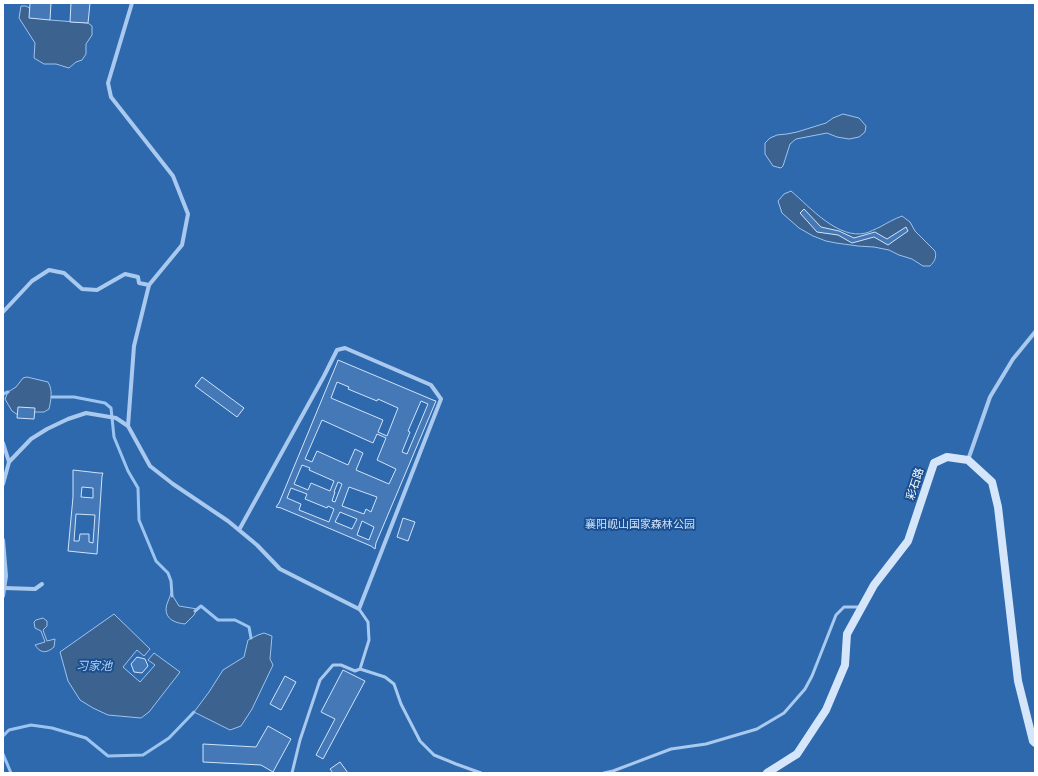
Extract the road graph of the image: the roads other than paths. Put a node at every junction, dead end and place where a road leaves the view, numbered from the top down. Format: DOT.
graph roads {
  1 [pos="132,3"];
  2 [pos="149,285"];
  3 [pos="3,312"];
  4 [pos="1035,332"];
  5 [pos="128,426"];
  6 [pos="3,443"];
  7 [pos="968,460"];
  8 [pos="9,462"];
  9 [pos="3,484"];
  10 [pos="239,530"];
  11 [pos="3,540"];
  12 [pos="42,584"];
  13 [pos="4,588"];
  14 [pos="3,596"];
  15 [pos="862,607"];
  16 [pos="359,609"];
  17 [pos="360,669"];
  18 [pos="1035,743"];
  19 [pos="292,773"];
  20 [pos="481,773"];
  21 [pos="604,773"];
  22 [pos="767,773"];
  1 -- 2 [label="street"];
  2 -- 3 [label="street"];
  2 -- 5 [label="street"];
  4 -- 7 [label="street"];
  5 -- 8 [label="street"];
  5 -- 10 [label="street"];
  6 -- 8 [label="street"];
  7 -- 15 [label="street, 彩石路"];
  7 -- 18 [label="street"];
  8 -- 9 [label="street"];
  10 -- 16 [label="street"];
  10 -- 16 [label="street"];
  11 -- 13 [label="street"];
  12 -- 13 [label="street"];
  13 -- 14 [label="street"];
  15 -- 21 [label="lane"];
  15 -- 22 [label="street, 彩石路"];
  16 -- 17 [label="lane"];
  17 -- 19 [label="lane"];
  17 -- 20 [label="lane"];
}
